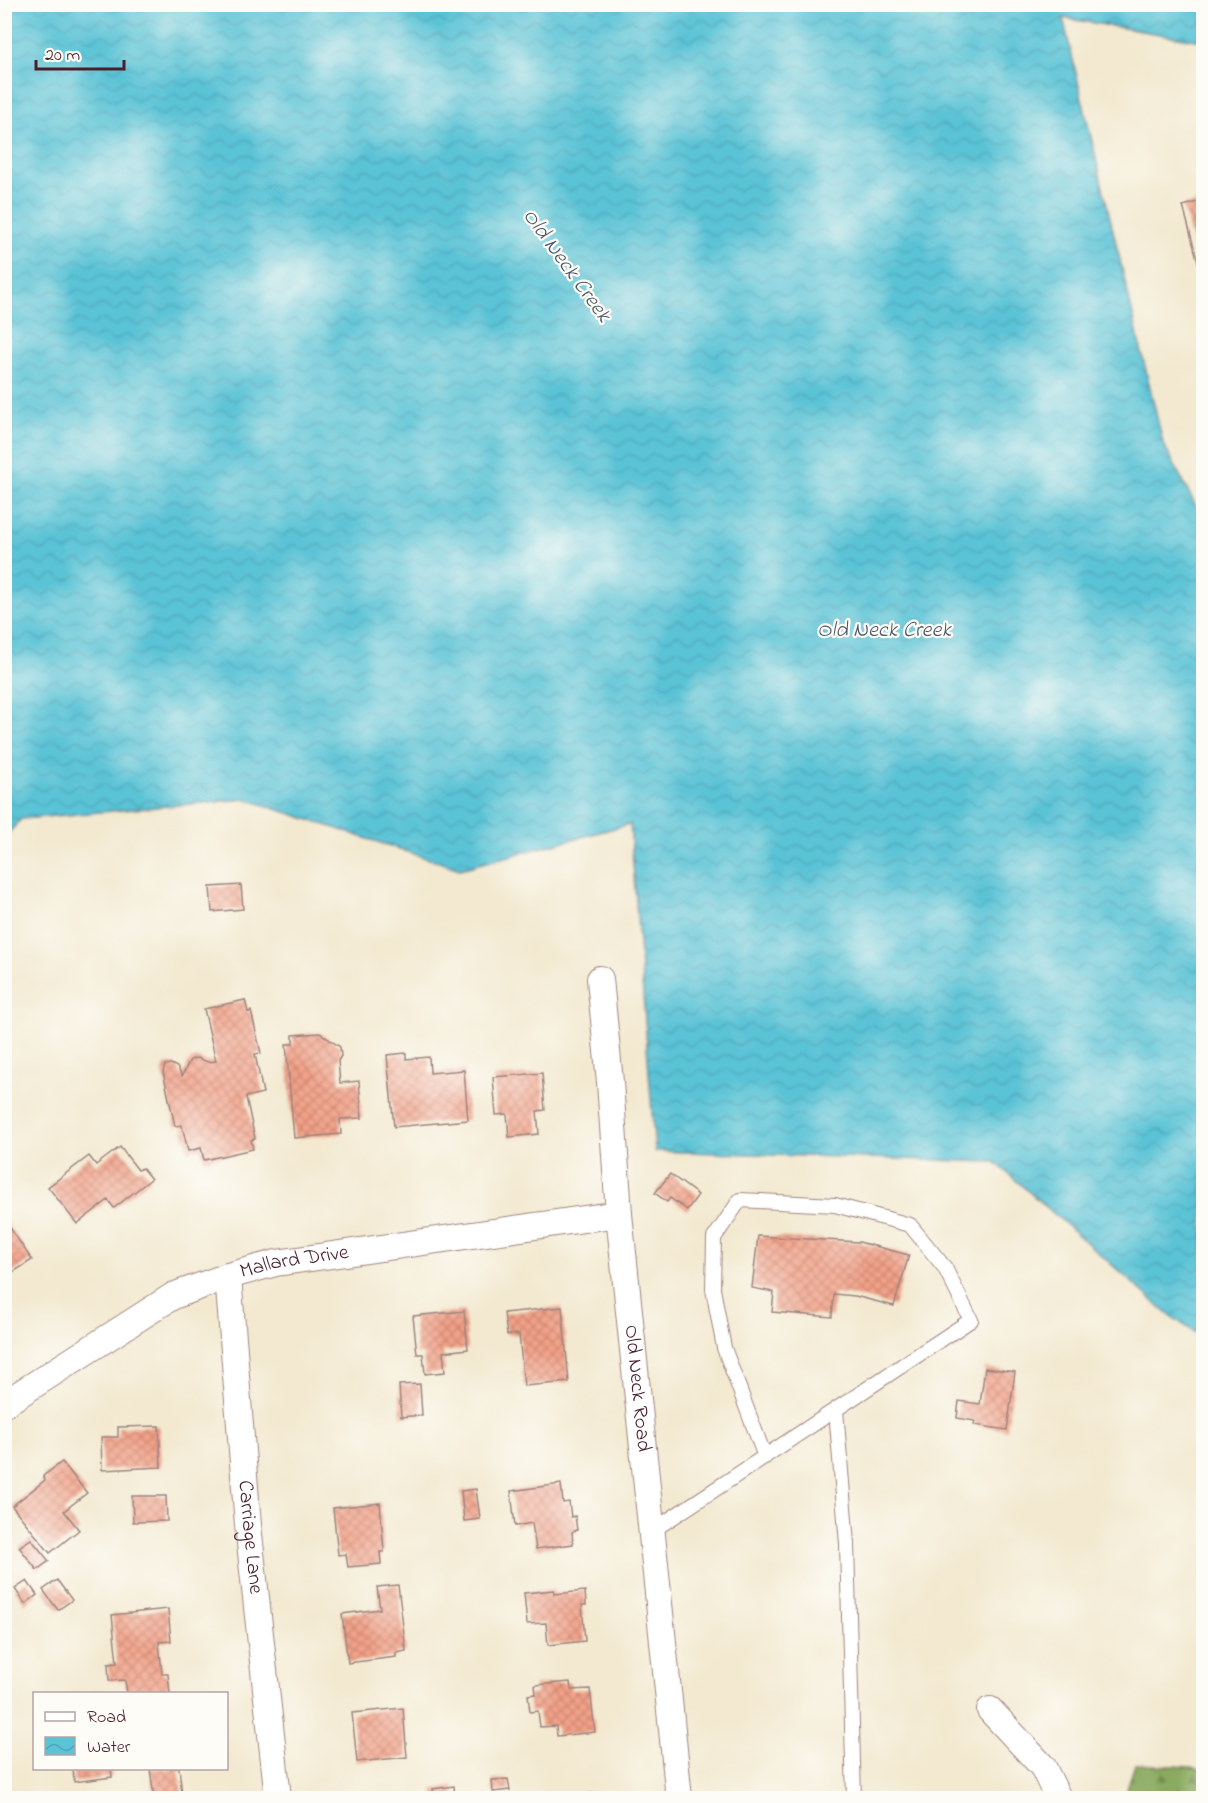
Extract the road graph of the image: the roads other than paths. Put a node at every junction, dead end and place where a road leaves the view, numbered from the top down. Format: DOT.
graph roads {
  1 [pos="600,979"];
  2 [pos="619,1214"];
  3 [pos="228,1276"];
  4 [pos="4,1404"];
  5 [pos="836,1410"];
  6 [pos="765,1457"];
  7 [pos="652,1531"];
  8 [pos="990,1710"];
  9 [pos="278,1798"];
  10 [pos="679,1798"];
  11 [pos="854,1798"];
  12 [pos="1059,1798"];
  1 -- 2 [label="street, Old Neck Road"];
  2 -- 3 [label="street, Mallard Drive"];
  2 -- 7 [label="street, Old Neck Road"];
  3 -- 4 [label="street, Mallard Drive"];
  3 -- 9 [label="street, Carriage Lane"];
  5 -- 6 [label="lane"];
  5 -- 6 [label="lane"];
  5 -- 11 [label="lane"];
  6 -- 7 [label="lane"];
  7 -- 10 [label="street, Old Neck Road"];
  8 -- 12 [label="street"];
}
